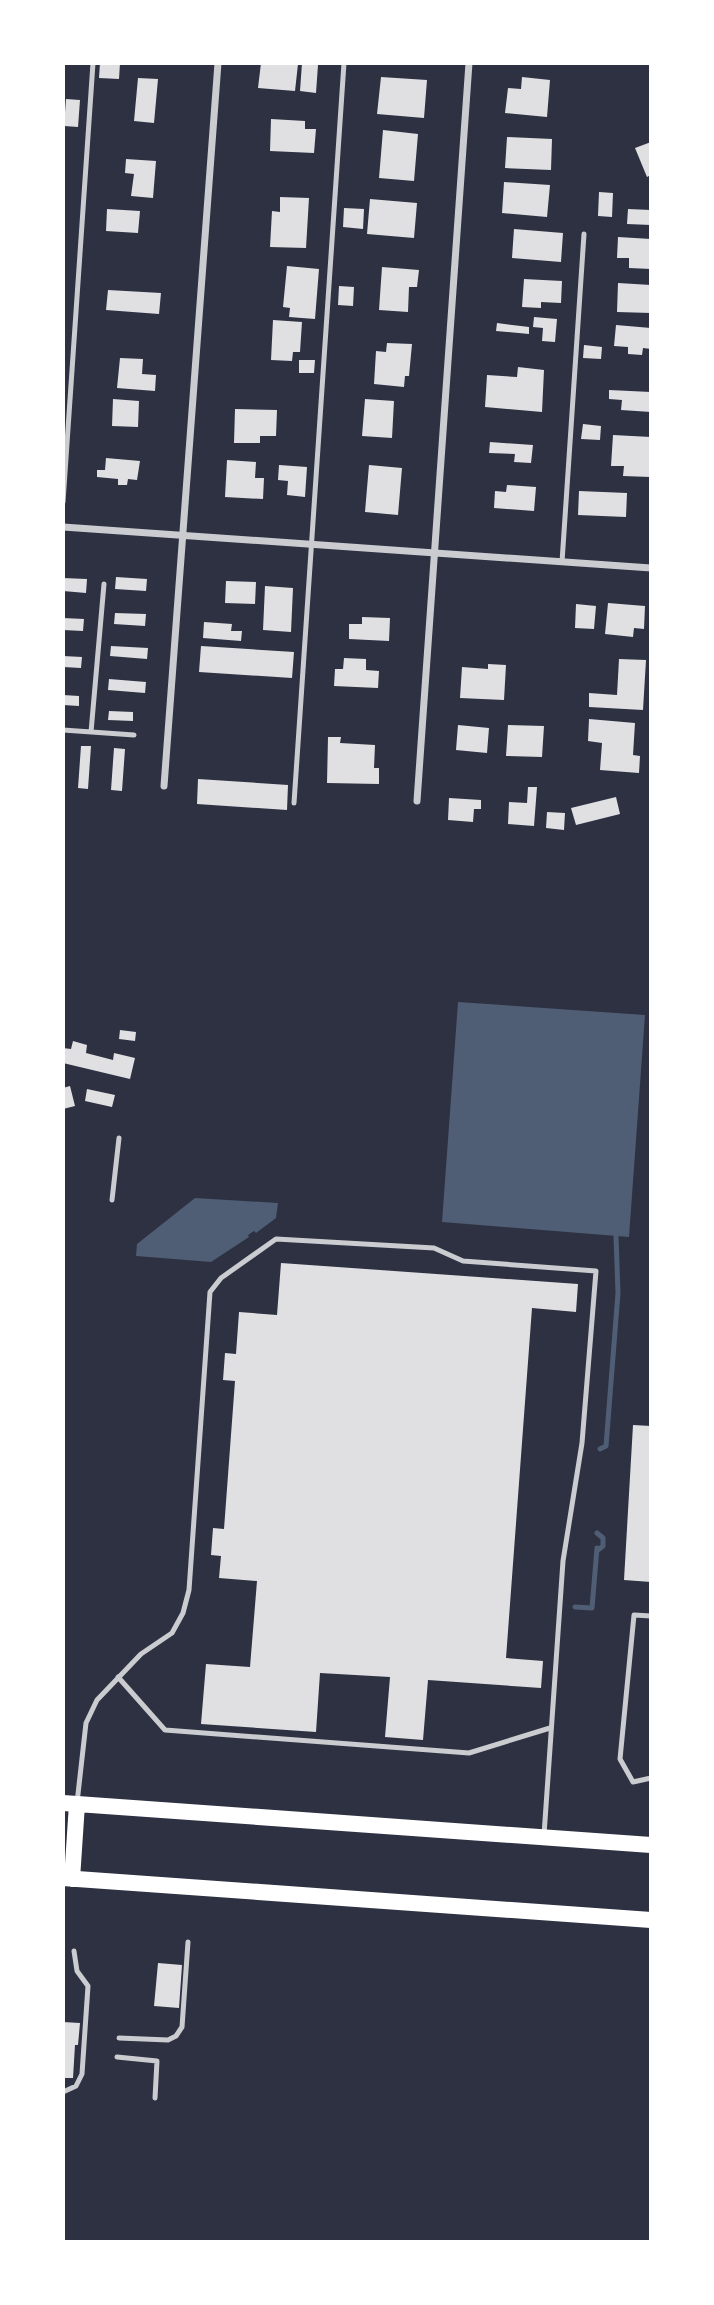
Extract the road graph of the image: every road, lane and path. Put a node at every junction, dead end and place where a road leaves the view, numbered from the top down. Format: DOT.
graph roads {
  1 [pos="93,63"];
  2 [pos="218,63"];
  3 [pos="344,63"];
  4 [pos="469,63"];
  5 [pos="584,234"];
  6 [pos="63,502"];
  7 [pos="63,527"];
  8 [pos="185,535"];
  9 [pos="311,544"];
  10 [pos="435,553"];
  11 [pos="562,562"];
  12 [pos="651,568"];
  13 [pos="104,584"];
  14 [pos="63,730"];
  15 [pos="91,732"];
  16 [pos="134,735"];
  17 [pos="164,786"];
  18 [pos="417,801"];
  19 [pos="294,803"];
  20 [pos="118,1138"];
  21 [pos="112,1200"];
  22 [pos="651,1616"];
  23 [pos="118,1677"];
  24 [pos="550,1728"];
  25 [pos="651,1778"];
  26 [pos="70,1804"];
  27 [pos="544,1838"];
  28 [pos="651,1846"];
  29 [pos="67,1879"];
  30 [pos="651,1920"];
  31 [pos="188,1942"];
  32 [pos="74,1951"];
  33 [pos="119,2038"];
  34 [pos="117,2057"];
  35 [pos="63,2092"];
  36 [pos="155,2098"];
  1 -- 6 [label="lane"];
  2 -- 8 [label="street"];
  3 -- 9 [label="lane"];
  4 -- 10 [label="street"];
  5 -- 11 [label="lane"];
  7 -- 8 [label="street"];
  8 -- 9 [label="street"];
  8 -- 17 [label="street"];
  9 -- 10 [label="street"];
  9 -- 19 [label="lane"];
  10 -- 11 [label="street"];
  10 -- 18 [label="street"];
  11 -- 12 [label="street"];
  13 -- 15 [label="lane"];
  14 -- 15 [label="lane"];
  15 -- 16 [label="lane"];
  20 -- 21 [label="lane"];
  22 -- 25 [label="lane"];
  23 -- 24 [label="lane"];
  23 -- 24 [label="lane"];
  23 -- 26 [label="lane"];
  24 -- 27 [label="lane"];
  26 -- 27 [label="main road"];
  26 -- 29 [label="main road"];
  27 -- 28 [label="main road"];
  29 -- 30 [label="main road"];
  31 -- 33 [label="lane"];
  32 -- 35 [label="lane"];
  34 -- 36 [label="lane"];
}
